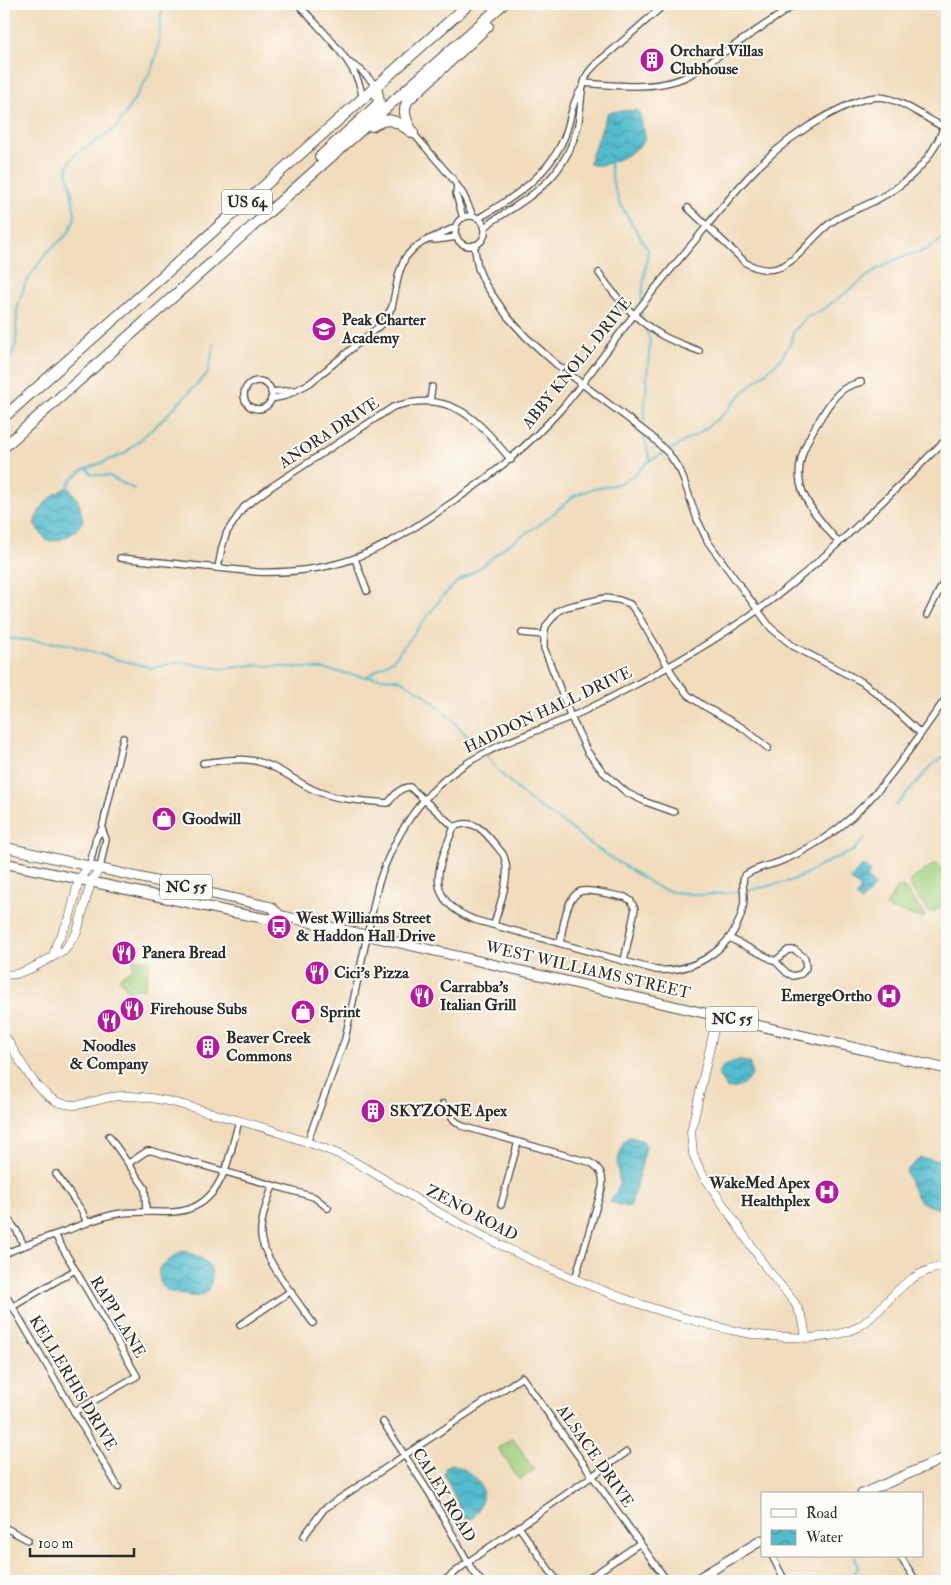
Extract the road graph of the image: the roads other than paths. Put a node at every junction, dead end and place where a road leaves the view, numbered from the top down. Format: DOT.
graph roads {
  1 [pos="298,4"];
  2 [pos="470,4"];
  3 [pos="503,4"];
  4 [pos="512,4"];
  5 [pos="665,4"];
  6 [pos="796,4"];
  7 [pos="348,62"];
  8 [pos="376,86"];
  9 [pos="583,86"];
  10 [pos="362,99"];
  11 [pos="947,116"];
  12 [pos="943,127"];
  13 [pos="413,133"];
  14 [pos="350,140"];
  15 [pos="557,152"];
  16 [pos="566,156"];
  17 [pos="457,186"];
  18 [pos="280,200"];
  19 [pos="688,208"];
  20 [pos="473,216"];
  21 [pos="463,218"];
  22 [pos="479,218"];
  23 [pos="706,226"];
  24 [pos="456,227"];
  25 [pos="485,228"];
  26 [pos="457,237"];
  27 [pos="429,239"];
  28 [pos="474,245"];
  29 [pos="599,273"];
  30 [pos="634,314"];
  31 [pos="699,351"];
  32 [pos="861,382"];
  33 [pos="582,383"];
  34 [pos="432,386"];
  35 [pos="299,390"];
  36 [pos="271,392"];
  37 [pos="271,399"];
  38 [pos="430,401"];
  39 [pos="4,416"];
  40 [pos="38,416"];
  41 [pos="947,439"];
  42 [pos="4,447"];
  43 [pos="4,452"];
  44 [pos="511,460"];
  45 [pos="839,543"];
  46 [pos="120,558"];
  47 [pos="355,559"];
  48 [pos="218,568"];
  49 [pos="947,575"];
  50 [pos="367,591"];
  51 [pos="756,610"];
  52 [pos="926,616"];
  53 [pos="522,633"];
  54 [pos="544,635"];
  55 [pos="668,667"];
  56 [pos="947,697"];
  57 [pos="571,717"];
  58 [pos="920,734"];
  59 [pos="123,738"];
  60 [pos="768,748"];
  61 [pos="203,763"];
  62 [pos="424,800"];
  63 [pos="674,812"];
  64 [pos="454,828"];
  65 [pos="102,829"];
  66 [pos="4,847"];
  67 [pos="4,863"];
  68 [pos="90,866"];
  69 [pos="100,868"];
  70 [pos="79,879"];
  71 [pos="91,882"];
  72 [pos="280,915"];
  73 [pos="494,926"];
  74 [pos="367,935"];
  75 [pos="729,938"];
  76 [pos="560,944"];
  77 [pos="53,956"];
  78 [pos="624,961"];
  79 [pos="775,961"];
  80 [pos="4,975"];
  81 [pos="717,1016"];
  82 [pos="4,1034"];
  83 [pos="947,1069"];
  84 [pos="443,1104"];
  85 [pos="239,1120"];
  86 [pos="109,1136"];
  87 [pos="518,1142"];
  88 [pos="307,1143"];
  89 [pos="129,1163"];
  90 [pos="225,1172"];
  91 [pos="56,1174"];
  92 [pos="273,1186"];
  93 [pos="501,1205"];
  94 [pos="328,1208"];
  95 [pos="146,1212"];
  96 [pos="4,1213"];
  97 [pos="87,1223"];
  98 [pos="54,1235"];
  99 [pos="24,1246"];
  100 [pos="4,1254"];
  101 [pos="947,1266"];
  102 [pos="74,1270"];
  103 [pos="575,1279"];
  104 [pos="291,1291"];
  105 [pos="4,1292"];
  106 [pos="12,1307"];
  107 [pos="313,1323"];
  108 [pos="240,1326"];
  109 [pos="806,1337"];
  110 [pos="74,1412"];
  111 [pos="383,1422"];
  112 [pos="627,1452"];
  113 [pos="405,1455"];
  114 [pos="947,1457"];
  115 [pos="593,1476"];
  116 [pos="118,1486"];
  117 [pos="868,1492"];
  118 [pos="4,1527"];
  119 [pos="519,1527"];
  120 [pos="304,1536"];
  121 [pos="28,1540"];
  122 [pos="761,1541"];
  123 [pos="640,1543"];
  124 [pos="773,1558"];
  125 [pos="901,1558"];
  126 [pos="468,1562"];
  127 [pos="444,1581"];
  128 [pos="481,1581"];
  129 [pos="557,1581"];
  130 [pos="586,1581"];
  131 [pos="667,1581"];
  132 [pos="694,1581"];
  133 [pos="785,1581"];
  134 [pos="916,1581"];
  1 -- 7 [label="street"];
  2 -- 8 [label="highway, US 64"];
  3 -- 14 [label="highway, US 64"];
  4 -- 13 [label="highway"];
  5 -- 9 [label="street"];
  6 -- 9 [label="street"];
  7 -- 8 [label="street"];
  7 -- 10 [label="street"];
  8 -- 10 [label="highway, US 64"];
  8 -- 18 [label="highway"];
  9 -- 15 [label="street"];
  9 -- 16 [label="street"];
  10 -- 39 [label="highway, US 64"];
  11 -- 12 [label="street"];
  12 -- 23 [label="street, ABBY KNOLL DRIVE"];
  12 -- 23 [label="street"];
  13 -- 14 [label="highway"];
  13 -- 17 [label="street"];
  14 -- 18 [label="highway, US 64"];
  15 -- 16 [label="street"];
  15 -- 22 [label="street"];
  16 -- 25 [label="street"];
  17 -- 20 [label="street"];
  17 -- 21 [label="street"];
  18 -- 40 [label="highway, US 64"];
  19 -- 23 [label="street"];
  20 -- 21 [label="street"];
  20 -- 22 [label="street"];
  21 -- 24 [label="street"];
  22 -- 25 [label="street"];
  23 -- 30 [label="street, ABBY KNOLL DRIVE"];
  24 -- 26 [label="street"];
  24 -- 27 [label="street"];
  25 -- 28 [label="street"];
  26 -- 27 [label="street"];
  26 -- 28 [label="street"];
  27 -- 35 [label="street"];
  28 -- 33 [label="street"];
  29 -- 30 [label="street"];
  30 -- 31 [label="street"];
  30 -- 33 [label="street, ABBY KNOLL DRIVE"];
  32 -- 45 [label="street"];
  33 -- 44 [label="street, ABBY KNOLL DRIVE"];
  33 -- 51 [label="street"];
  34 -- 38 [label="street"];
  35 -- 36 [label="street"];
  35 -- 37 [label="street"];
  36 -- 37 [label="street"];
  36 -- 37 [label="street"];
  38 -- 44 [label="street, ANORA DRIVE"];
  38 -- 48 [label="street, ANORA DRIVE"];
  40 -- 42 [label="highway, US 64"];
  40 -- 43 [label="highway"];
  41 -- 45 [label="street, HADDON HALL DRIVE"];
  44 -- 47 [label="street, ABBY KNOLL DRIVE"];
  45 -- 51 [label="street, HADDON HALL DRIVE"];
  46 -- 48 [label="street, ABBY KNOLL DRIVE"];
  47 -- 48 [label="street, ABBY KNOLL DRIVE"];
  47 -- 50 [label="street"];
  49 -- 52 [label="street"];
  51 -- 55 [label="street, HADDON HALL DRIVE"];
  51 -- 58 [label="street"];
  53 -- 54 [label="street"];
  54 -- 55 [label="street"];
  54 -- 57 [label="street"];
  55 -- 57 [label="street, HADDON HALL DRIVE"];
  55 -- 60 [label="street"];
  56 -- 58 [label="street"];
  57 -- 62 [label="street, HADDON HALL DRIVE"];
  57 -- 63 [label="street"];
  58 -- 75 [label="street"];
  59 -- 65 [label="street"];
  61 -- 62 [label="street"];
  62 -- 64 [label="street"];
  62 -- 74 [label="street, HADDON HALL DRIVE"];
  64 -- 73 [label="street"];
  64 -- 73 [label="street"];
  65 -- 68 [label="street"];
  65 -- 69 [label="street"];
  66 -- 68 [label="main road, WEST WILLIAMS STREET / NC 55"];
  67 -- 70 [label="main road, WEST WILLIAMS STREET / NC 55"];
  68 -- 69 [label="main road, WEST WILLIAMS STREET / NC 55"];
  68 -- 70 [label="street"];
  69 -- 71 [label="street"];
  69 -- 72 [label="main road, WEST WILLIAMS STREET / NC 55"];
  70 -- 71 [label="main road, WEST WILLIAMS STREET / NC 55"];
  70 -- 77 [label="street"];
  71 -- 72 [label="main road, WEST WILLIAMS STREET / NC 55"];
  71 -- 77 [label="street"];
  72 -- 74 [label="main road, WEST WILLIAMS STREET / NC 55"];
  73 -- 76 [label="street"];
  74 -- 81 [label="main road, WEST WILLIAMS STREET / NC 55"];
  74 -- 88 [label="street, HADDON HALL DRIVE"];
  75 -- 78 [label="street"];
  75 -- 79 [label="street"];
  76 -- 78 [label="street"];
  76 -- 78 [label="street"];
  77 -- 80 [label="street"];
  79 -- 79 [label="street"];
  81 -- 83 [label="main road, WEST WILLIAMS STREET / NC 55"];
  81 -- 109 [label="street"];
  82 -- 85 [label="street, ZENO ROAD"];
  84 -- 87 [label="street"];
  85 -- 88 [label="street, ZENO ROAD"];
  85 -- 90 [label="street"];
  86 -- 89 [label="street"];
  87 -- 93 [label="street"];
  87 -- 103 [label="street"];
  88 -- 103 [label="street, ZENO ROAD"];
  89 -- 90 [label="street"];
  89 -- 95 [label="street"];
  90 -- 92 [label="street"];
  90 -- 95 [label="street"];
  91 -- 97 [label="street"];
  92 -- 94 [label="street"];
  92 -- 104 [label="street"];
  95 -- 97 [label="street"];
  96 -- 99 [label="street"];
  97 -- 98 [label="street"];
  98 -- 99 [label="street"];
  98 -- 102 [label="street, RAPP LANE"];
  99 -- 100 [label="street"];
  101 -- 109 [label="street, ZENO ROAD"];
  102 -- 106 [label="street"];
  102 -- 110 [label="street, RAPP LANE"];
  103 -- 109 [label="street, ZENO ROAD"];
  104 -- 107 [label="street"];
  104 -- 108 [label="street"];
  105 -- 106 [label="street, KELLERHIS DRIVE"];
  106 -- 110 [label="street, KELLERHIS DRIVE"];
  110 -- 116 [label="street, KELLERHIS DRIVE"];
  111 -- 113 [label="street, CALEY ROAD"];
  112 -- 115 [label="street"];
  113 -- 115 [label="street, ALSACE DRIVE"];
  113 -- 120 [label="street"];
  113 -- 126 [label="street, CALEY ROAD"];
  114 -- 117 [label="main road"];
  115 -- 119 [label="street"];
  115 -- 123 [label="street, ALSACE DRIVE"];
  118 -- 121 [label="street"];
  119 -- 126 [label="street"];
  119 -- 129 [label="street"];
  122 -- 132 [label="main road"];
  123 -- 130 [label="street"];
  123 -- 131 [label="street, ALSACE DRIVE"];
  124 -- 133 [label="street"];
  125 -- 134 [label="street"];
  126 -- 127 [label="street"];
  126 -- 128 [label="street, CALEY ROAD"];
}
